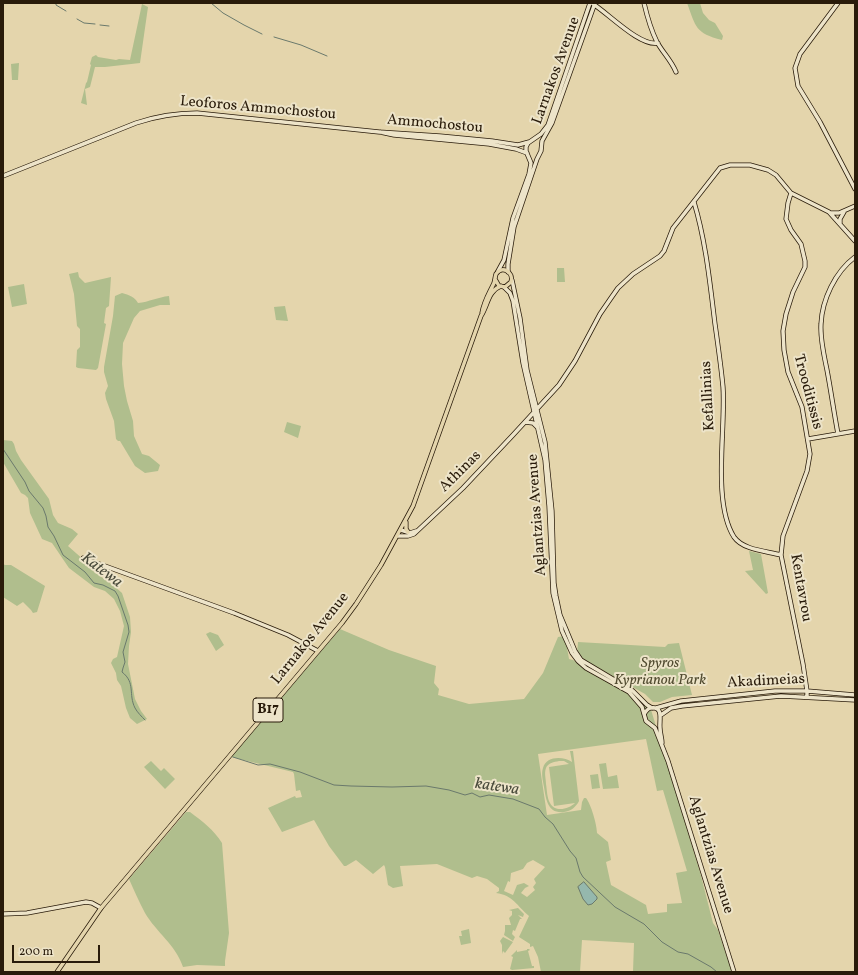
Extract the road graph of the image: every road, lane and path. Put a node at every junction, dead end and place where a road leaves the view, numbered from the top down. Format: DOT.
graph roads {
  1 [pos="592,3"];
  2 [pos="644,3"];
  3 [pos="838,3"];
  4 [pos="658,42"];
  5 [pos="676,72"];
  6 [pos="379,132"];
  7 [pos="530,142"];
  8 [pos="541,146"];
  9 [pos="527,154"];
  10 [pos="539,155"];
  11 [pos="3,176"];
  12 [pos="855,188"];
  13 [pos="792,193"];
  14 [pos="694,202"];
  15 [pos="855,206"];
  16 [pos="829,212"];
  17 [pos="844,212"];
  18 [pos="840,224"];
  19 [pos="855,241"];
  20 [pos="855,257"];
  21 [pos="498,272"];
  22 [pos="508,272"];
  23 [pos="495,280"];
  24 [pos="512,280"];
  25 [pos="502,286"];
  26 [pos="481,316"];
  27 [pos="535,399"];
  28 [pos="545,401"];
  29 [pos="535,410"];
  30 [pos="525,422"];
  31 [pos="538,429"];
  32 [pos="855,431"];
  33 [pos="838,434"];
  34 [pos="808,439"];
  35 [pos="406,519"];
  36 [pos="401,530"];
  37 [pos="417,531"];
  38 [pos="408,532"];
  39 [pos="398,536"];
  40 [pos="781,555"];
  41 [pos="83,558"];
  42 [pos="318,651"];
  43 [pos="807,691"];
  44 [pos="855,695"];
  45 [pos="807,697"];
  46 [pos="855,700"];
  47 [pos="654,708"];
  48 [pos="644,715"];
  49 [pos="661,715"];
  50 [pos="660,720"];
  51 [pos="651,725"];
  52 [pos="662,745"];
  53 [pos="101,908"];
  54 [pos="3,914"];
  55 [pos="57,972"];
  56 [pos="734,972"];
  1 -- 4 [label="main road"];
  1 -- 7 [label="main road, Larnakos Avenue"];
  1 -- 8 [label="main road, Larnakos Avenue"];
  2 -- 4 [label="main road"];
  3 -- 12 [label="main road"];
  4 -- 5 [label="main road"];
  6 -- 7 [label="main road, Ammochostou"];
  6 -- 9 [label="main road, Ammochostou"];
  6 -- 11 [label="main road, Leoforos Ammochostou"];
  7 -- 8 [label="main road, Larnakos Avenue"];
  7 -- 9 [label="main road, Larnakos Avenue"];
  8 -- 10 [label="main road, Larnakos Avenue"];
  9 -- 10 [label="main road"];
  9 -- 21 [label="main road, Larnakos Avenue"];
  10 -- 22 [label="main road, Larnakos Avenue"];
  13 -- 14 [label="main road, Athinas"];
  13 -- 16 [label="main road"];
  13 -- 34 [label="main road, Trooditissis"];
  14 -- 28 [label="main road, Athinas"];
  14 -- 40 [label="main road, Kefallinias"];
  15 -- 17 [label="main road"];
  16 -- 17 [label="main road"];
  16 -- 18 [label="main road"];
  17 -- 18 [label="main road"];
  18 -- 19 [label="main road"];
  20 -- 33 [label="main road"];
  21 -- 22 [label="main road"];
  21 -- 23 [label="main road, Larnakos Avenue / B17"];
  22 -- 24 [label="main road"];
  23 -- 25 [label="main road"];
  23 -- 26 [label="main road, Larnakos Avenue / B17"];
  24 -- 25 [label="main road, Larnakos Avenue / B17"];
  24 -- 27 [label="main road, Aglantzias Avenue"];
  25 -- 26 [label="main road, Larnakos Avenue / B17"];
  25 -- 29 [label="main road, Aglantzias Avenue"];
  26 -- 35 [label="main road, Larnakos Avenue / B17"];
  27 -- 28 [label="main road"];
  27 -- 29 [label="main road, Aglantzias Avenue"];
  28 -- 29 [label="main road, Athinas"];
  29 -- 30 [label="main road, Athinas"];
  29 -- 31 [label="main road, Aglantzias Avenue"];
  29 -- 47 [label="main road, Aglantzias Avenue"];
  30 -- 31 [label="main road"];
  30 -- 37 [label="main road, Athinas"];
  31 -- 48 [label="main road, Aglantzias Avenue"];
  32 -- 33 [label="main road"];
  33 -- 34 [label="main road"];
  34 -- 40 [label="main road, Kentavrou"];
  35 -- 36 [label="main road, Larnakos Avenue / B17"];
  35 -- 38 [label="main road"];
  36 -- 38 [label="main road"];
  36 -- 39 [label="main road, Larnakos Avenue / B17"];
  37 -- 38 [label="main road"];
  37 -- 39 [label="main road, Athinas"];
  39 -- 42 [label="main road, Larnakos Avenue / B17"];
  40 -- 43 [label="main road, Kentavrou"];
  41 -- 42 [label="main road"];
  42 -- 53 [label="main road, Larnakos Avenue / B17"];
  43 -- 44 [label="main road, Akadimeias"];
  43 -- 45 [label="main road, Kentavrou"];
  43 -- 47 [label="main road, Akadimeias"];
  45 -- 46 [label="main road, Akadimeias"];
  45 -- 49 [label="main road, Akadimeias"];
  47 -- 48 [label="main road"];
  47 -- 49 [label="main road"];
  48 -- 51 [label="main road"];
  49 -- 50 [label="main road"];
  50 -- 51 [label="main road"];
  50 -- 52 [label="main road, Aglantzias Avenue"];
  51 -- 52 [label="main road, Aglantzias Avenue"];
  52 -- 56 [label="main road, Aglantzias Avenue"];
  53 -- 54 [label="main road"];
  53 -- 55 [label="main road, Larnakos Avenue / B17"];
}
